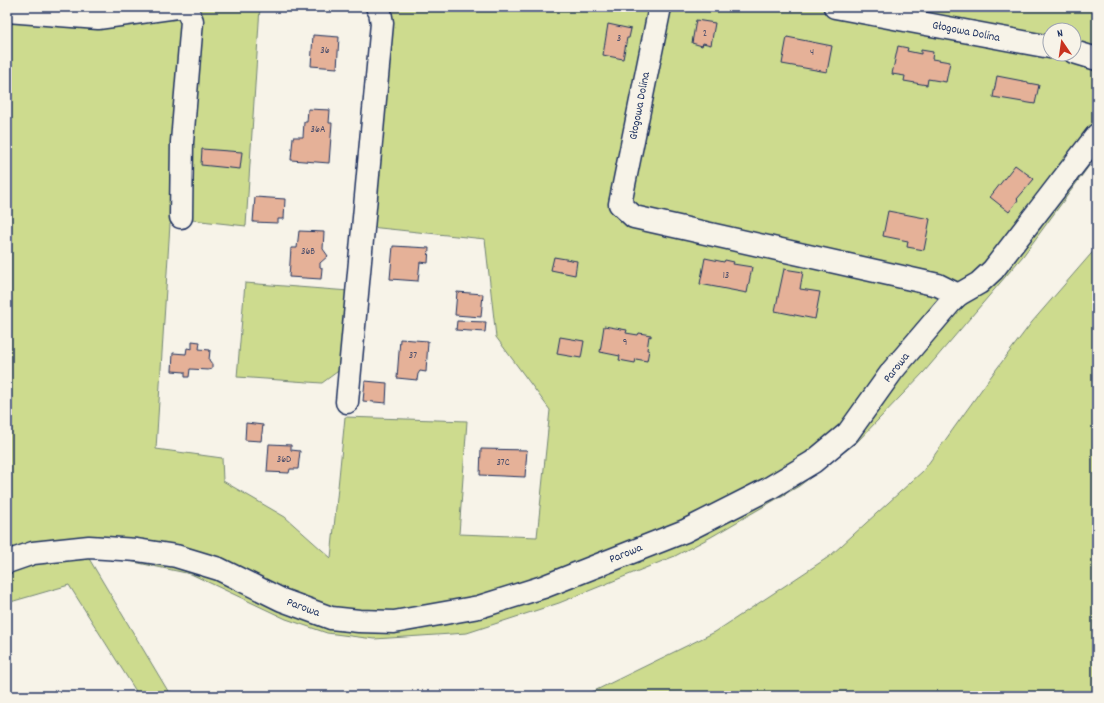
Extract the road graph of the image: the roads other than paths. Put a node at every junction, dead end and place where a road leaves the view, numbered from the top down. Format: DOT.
graph roads {
  1 [pos="177,7"];
  2 [pos="186,7"];
  3 [pos="377,7"];
  4 [pos="660,7"];
  5 [pos="835,7"];
  6 [pos="7,11"];
  7 [pos="1042,46"];
  8 [pos="1082,54"];
  9 [pos="1097,59"];
  10 [pos="1097,135"];
  11 [pos="182,217"];
  12 [pos="958,295"];
  13 [pos="347,402"];
  14 [pos="7,562"];
  1 -- 6 [label="street"];
  2 -- 11 [label="street"];
  3 -- 13 [label="street"];
  4 -- 12 [label="street, Głogowa Dolina"];
  5 -- 7 [label="street, Głogowa Dolina"];
  8 -- 9 [label="street"];
  10 -- 12 [label="street, Parowa"];
  12 -- 14 [label="street, Parowa"];
}
